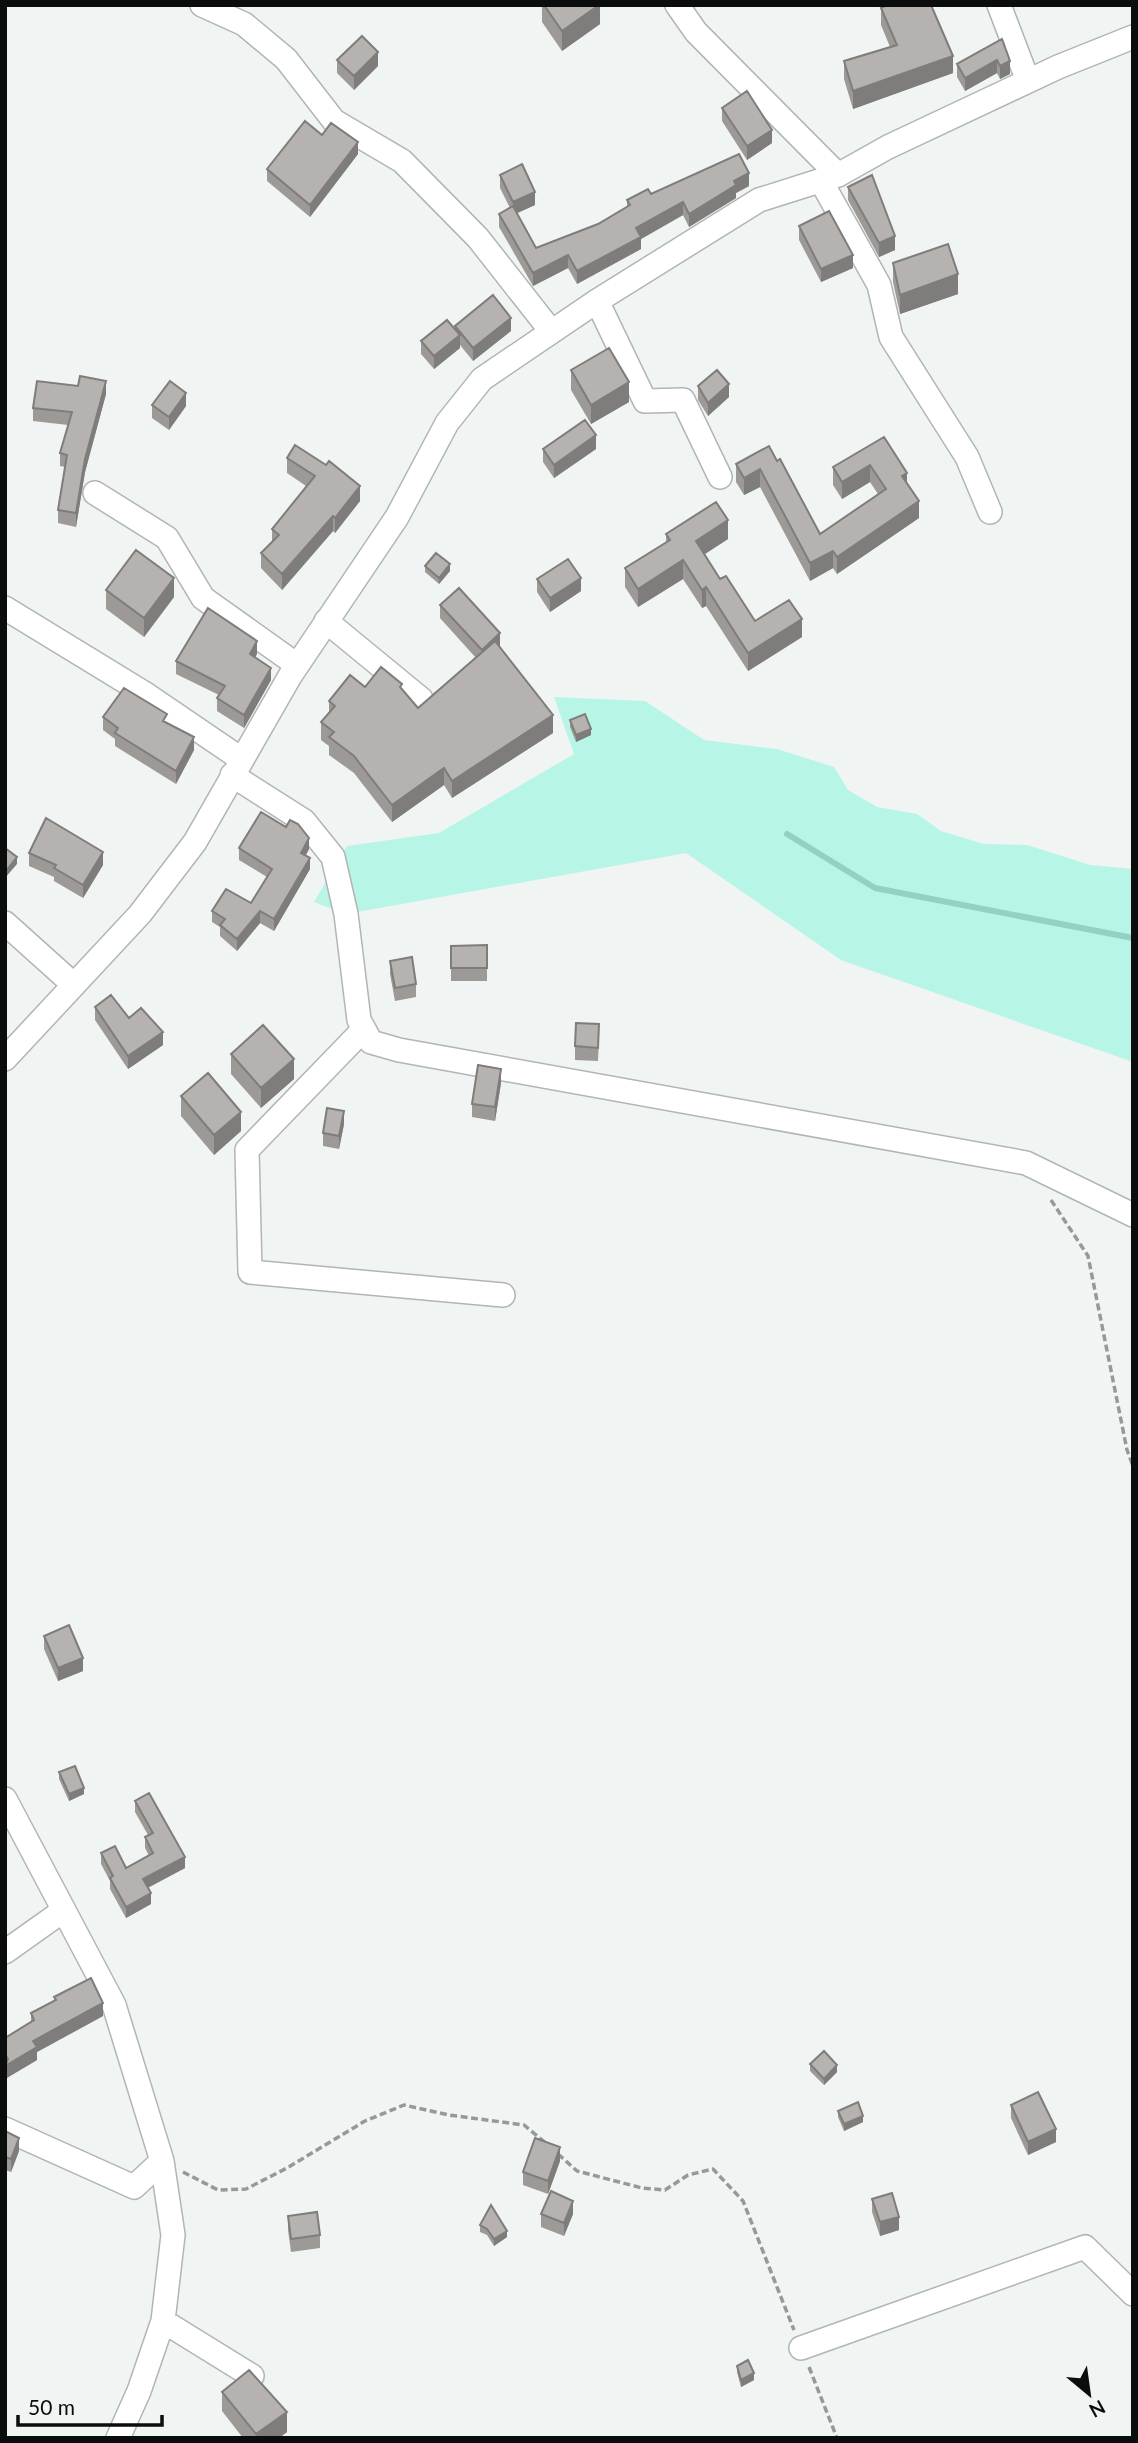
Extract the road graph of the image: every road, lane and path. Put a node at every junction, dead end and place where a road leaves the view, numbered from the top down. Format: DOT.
graph roads {
  1 [pos="202,5"];
  2 [pos="677,5"];
  3 [pos="999,5"];
  4 [pos="1133,37"];
  5 [pos="1028,81"];
  6 [pos="830,178"];
  7 [pos="597,301"];
  8 [pos="551,331"];
  9 [pos="720,477"];
  10 [pos="95,493"];
  11 [pos="989,512"];
  12 [pos="5,608"];
  13 [pos="326,621"];
  14 [pos="297,665"];
  15 [pos="421,699"];
  16 [pos="236,767"];
  17 [pos="5,923"];
  18 [pos="74,985"];
  19 [pos="364,1029"];
  20 [pos="5,1059"];
  21 [pos="1049,1198"];
  22 [pos="1133,1215"];
  23 [pos="503,1295"];
  24 [pos="1133,1466"];
  25 [pos="5,1799"];
  26 [pos="64,1910"];
  27 [pos="5,1952"];
  28 [pos="5,2129"];
  29 [pos="162,2161"];
  30 [pos="1133,2294"];
  31 [pos="163,2321"];
  32 [pos="801,2348"];
  33 [pos="253,2376"];
  34 [pos="118,2438"];
  35 [pos="837,2438"];
  1 -- 8 [label="street"];
  2 -- 6 [label="street"];
  3 -- 5 [label="street"];
  4 -- 5 [label="street"];
  5 -- 6 [label="street"];
  6 -- 7 [label="street"];
  6 -- 11 [label="street"];
  7 -- 8 [label="street"];
  7 -- 9 [label="street"];
  8 -- 13 [label="street"];
  10 -- 14 [label="street"];
  12 -- 16 [label="street"];
  13 -- 14 [label="street"];
  13 -- 15 [label="street"];
  14 -- 16 [label="street"];
  16 -- 18 [label="street"];
  16 -- 19 [label="street"];
  17 -- 18 [label="street"];
  18 -- 20 [label="street"];
  19 -- 22 [label="street"];
  19 -- 23 [label="street"];
  21 -- 24 [label="path"];
  25 -- 26 [label="street"];
  26 -- 27 [label="street"];
  26 -- 29 [label="street"];
  28 -- 29 [label="street"];
  29 -- 31 [label="street"];
  29 -- 32 [label="path"];
  30 -- 32 [label="street"];
  31 -- 33 [label="street"];
  31 -- 34 [label="street"];
  32 -- 35 [label="path"];
}
